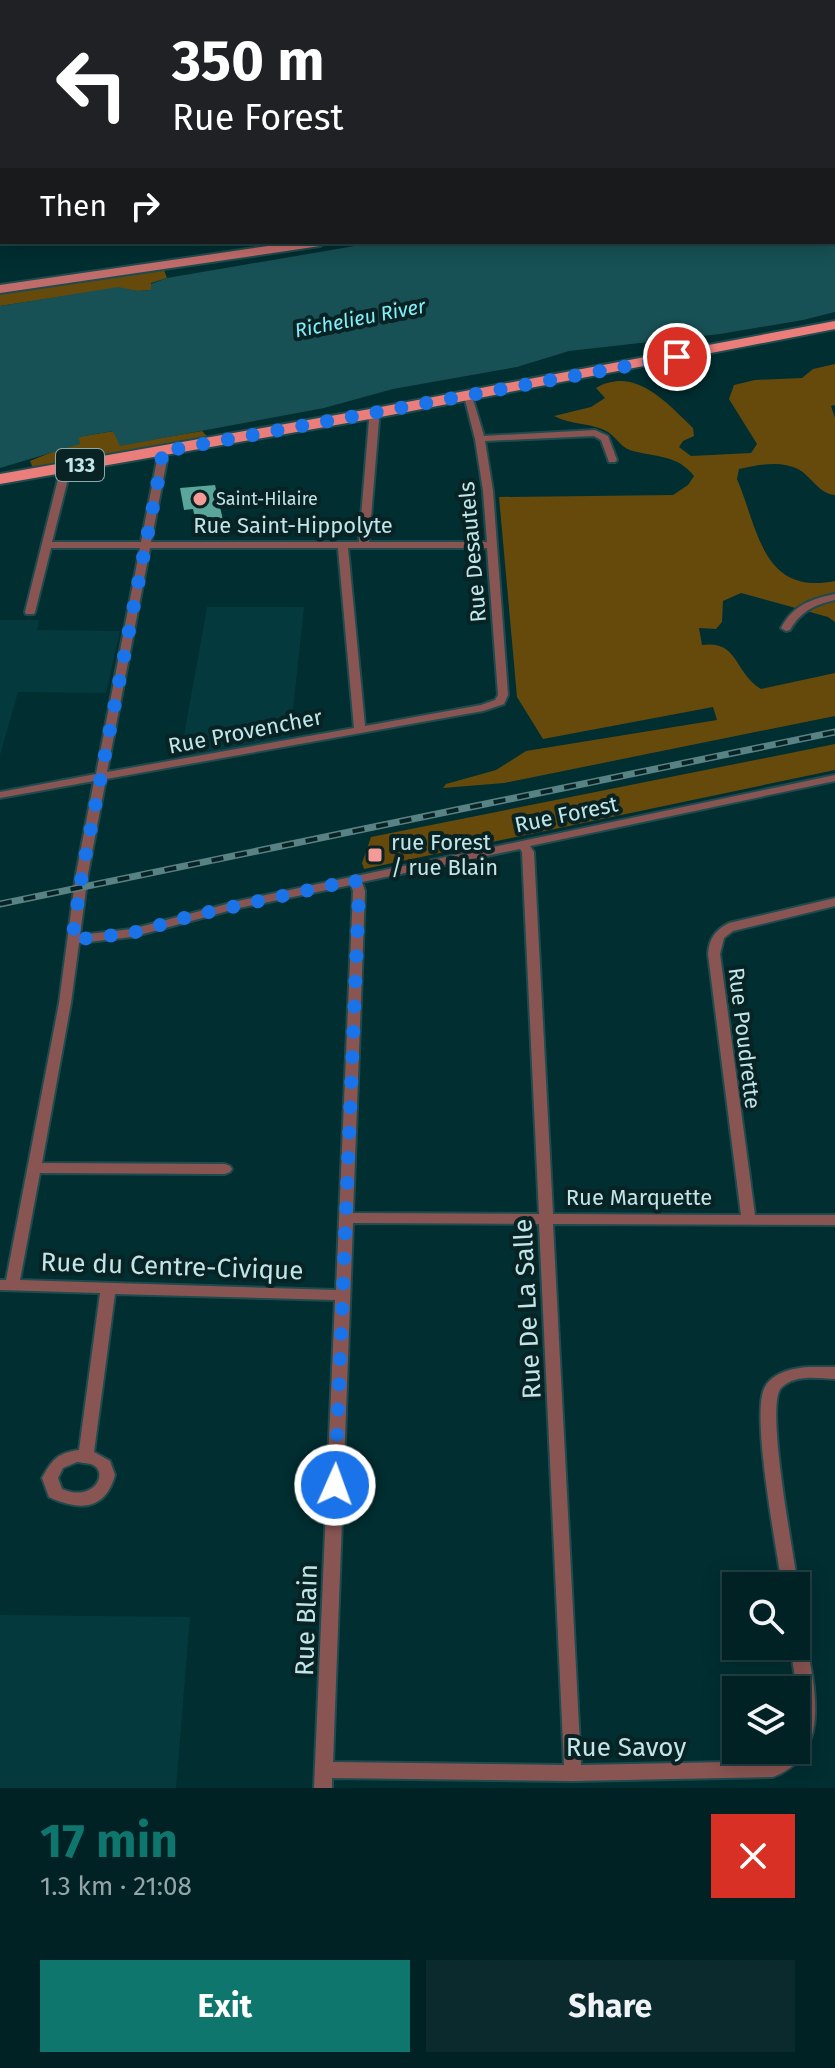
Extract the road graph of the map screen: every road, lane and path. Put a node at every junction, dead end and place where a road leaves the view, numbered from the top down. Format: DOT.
graph roads {
  1 [pos="306,244"];
  2 [pos="0,289"];
  3 [pos="835,325"];
  4 [pos="468,396"];
  5 [pos="370,414"];
  6 [pos="480,439"];
  7 [pos="160,452"];
  8 [pos="612,460"];
  9 [pos="66,467"];
  10 [pos="0,479"];
  11 [pos="364,544"];
  12 [pos="46,545"];
  13 [pos="146,545"];
  14 [pos="343,545"];
  15 [pos="492,545"];
  16 [pos="835,597"];
  17 [pos="30,612"];
  18 [pos="786,628"];
  19 [pos="497,704"];
  20 [pos="360,730"];
  21 [pos="101,778"];
  22 [pos="835,778"];
  23 [pos="0,795"];
  24 [pos="523,844"];
  25 [pos="355,880"];
  26 [pos="835,902"];
  27 [pos="72,940"];
  28 [pos="36,1168"];
  29 [pos="225,1169"];
  30 [pos="346,1218"];
  31 [pos="547,1219"];
  32 [pos="749,1220"];
  33 [pos="835,1220"];
  34 [pos="6,1285"];
  35 [pos="108,1289"];
  36 [pos="343,1295"];
  37 [pos="835,1373"];
  38 [pos="86,1456"];
  39 [pos="788,1572"];
  40 [pos="800,1660"];
  41 [pos="573,1773"];
  42 [pos="323,1779"];
  1 -- 2 [label="main road"];
  3 -- 4 [label="main road, 133"];
  4 -- 5 [label="main road, 133"];
  4 -- 6 [label="street, Rue Desautels"];
  5 -- 7 [label="main road, 133"];
  5 -- 11 [label="street"];
  6 -- 8 [label="street"];
  6 -- 15 [label="street, Rue Desautels"];
  7 -- 9 [label="main road, 133"];
  7 -- 13 [label="street"];
  9 -- 10 [label="main road, 133"];
  9 -- 12 [label="street"];
  11 -- 14 [label="street, Rue Saint-Hippolyte"];
  11 -- 15 [label="street, Rue Saint-Hippolyte"];
  12 -- 13 [label="street, Rue Saint-Hippolyte"];
  12 -- 17 [label="street"];
  13 -- 14 [label="street, Rue Saint-Hippolyte"];
  13 -- 21 [label="street"];
  14 -- 20 [label="street"];
  15 -- 19 [label="street, Rue Desautels"];
  16 -- 18 [label="street"];
  19 -- 20 [label="street, Rue Provencher"];
  20 -- 21 [label="street, Rue Provencher"];
  21 -- 23 [label="street, Rue Provencher"];
  21 -- 27 [label="street"];
  22 -- 24 [label="street, Rue Forest"];
  24 -- 25 [label="street, Rue Forest"];
  24 -- 31 [label="street, Rue De La Salle"];
  25 -- 27 [label="street, Rue Forest"];
  25 -- 30 [label="street, Rue Blain"];
  26 -- 32 [label="street, Rue Poudrette"];
  27 -- 28 [label="street"];
  28 -- 29 [label="street"];
  28 -- 34 [label="street"];
  30 -- 31 [label="street, Rue Marquette"];
  30 -- 36 [label="street, Rue Blain"];
  31 -- 32 [label="street, Rue Marquette"];
  31 -- 41 [label="street, Rue De La Salle"];
  32 -- 33 [label="street, Rue Marquette"];
  34 -- 35 [label="street, Rue du Centre-Civique"];
  35 -- 36 [label="street, Rue du Centre-Civique"];
  35 -- 38 [label="street"];
  36 -- 42 [label="street, Rue Blain"];
  37 -- 39 [label="street"];
  40 -- 41 [label="street, Rue Savoy"];
  41 -- 42 [label="street, Rue Savoy"];
}
